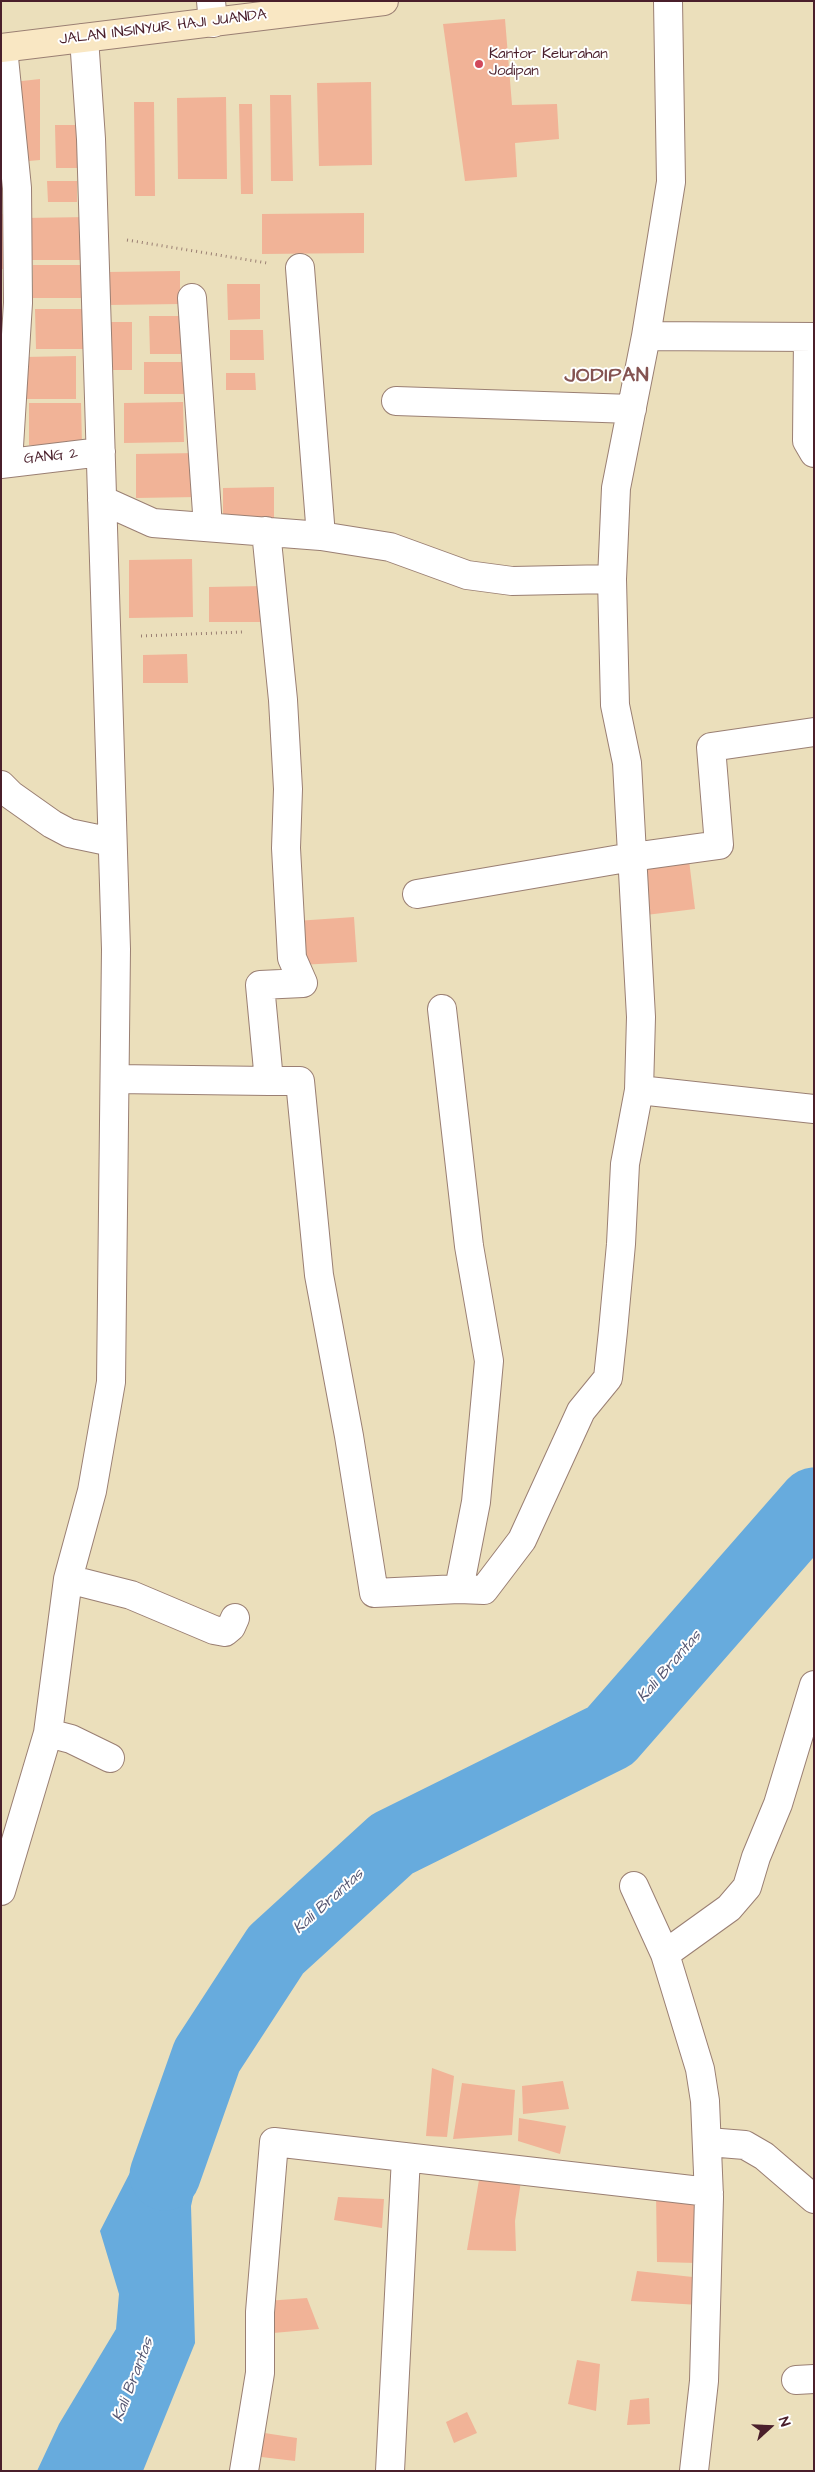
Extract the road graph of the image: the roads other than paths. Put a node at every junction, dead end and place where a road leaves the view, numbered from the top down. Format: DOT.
graph roads {
  1 [pos="384,1"];
  2 [pos="668,1"];
  3 [pos="212,12"];
  4 [pos="84,38"];
  5 [pos="2,48"];
  6 [pos="300,268"];
  7 [pos="192,298"];
  8 [pos="646,336"];
  9 [pos="811,337"];
  10 [pos="396,401"];
  11 [pos="632,409"];
  12 [pos="101,452"];
  13 [pos="814,452"];
  14 [pos="4,463"];
  15 [pos="102,500"];
  16 [pos="208,527"];
  17 [pos="266,531"];
  18 [pos="321,536"];
  19 [pos="612,579"];
  20 [pos="814,732"];
  21 [pos="1,785"];
  22 [pos="112,842"];
  23 [pos="632,857"];
  24 [pos="418,894"];
  25 [pos="442,1009"];
  26 [pos="115,1079"];
  27 [pos="269,1081"];
  28 [pos="640,1090"];
  29 [pos="814,1109"];
  30 [pos="68,1579"];
  31 [pos="459,1589"];
  32 [pos="234,1618"];
  33 [pos="814,1685"];
  34 [pos="48,1732"];
  35 [pos="110,1758"];
  36 [pos="634,1886"];
  37 [pos="1,1891"];
  38 [pos="665,1954"];
  39 [pos="708,2142"];
  40 [pos="406,2157"];
  41 [pos="709,2192"];
  42 [pos="814,2199"];
  43 [pos="244,2471"];
  44 [pos="390,2471"];
  45 [pos="694,2471"];
  1 -- 3 [label="main road, JALAN INSINYUR HAJI JUANDA"];
  2 -- 8 [label="street"];
  3 -- 4 [label="main road, JALAN INSINYUR HAJI JUANDA"];
  4 -- 5 [label="main road, JALAN INSINYUR HAJI JUANDA"];
  4 -- 12 [label="street"];
  5 -- 14 [label="street"];
  6 -- 18 [label="street"];
  7 -- 16 [label="street"];
  8 -- 9 [label="street"];
  8 -- 11 [label="street"];
  9 -- 13 [label="street"];
  10 -- 11 [label="street"];
  11 -- 19 [label="street"];
  12 -- 14 [label="street, GANG 2"];
  12 -- 15 [label="street"];
  15 -- 16 [label="street"];
  15 -- 22 [label="street"];
  16 -- 17 [label="street"];
  17 -- 18 [label="street"];
  17 -- 27 [label="street"];
  18 -- 19 [label="street"];
  19 -- 23 [label="street"];
  20 -- 23 [label="street"];
  21 -- 22 [label="street"];
  22 -- 26 [label="street"];
  23 -- 24 [label="street"];
  23 -- 28 [label="street"];
  25 -- 31 [label="street"];
  26 -- 27 [label="street"];
  26 -- 30 [label="street"];
  27 -- 31 [label="street"];
  28 -- 29 [label="street"];
  28 -- 31 [label="street"];
  30 -- 32 [label="street"];
  30 -- 34 [label="street"];
  33 -- 38 [label="street"];
  34 -- 35 [label="street"];
  34 -- 37 [label="street"];
  36 -- 38 [label="street"];
  38 -- 39 [label="street"];
  39 -- 41 [label="street"];
  39 -- 42 [label="street"];
  40 -- 41 [label="street"];
  40 -- 43 [label="street"];
  40 -- 44 [label="street"];
  41 -- 45 [label="street"];
}
